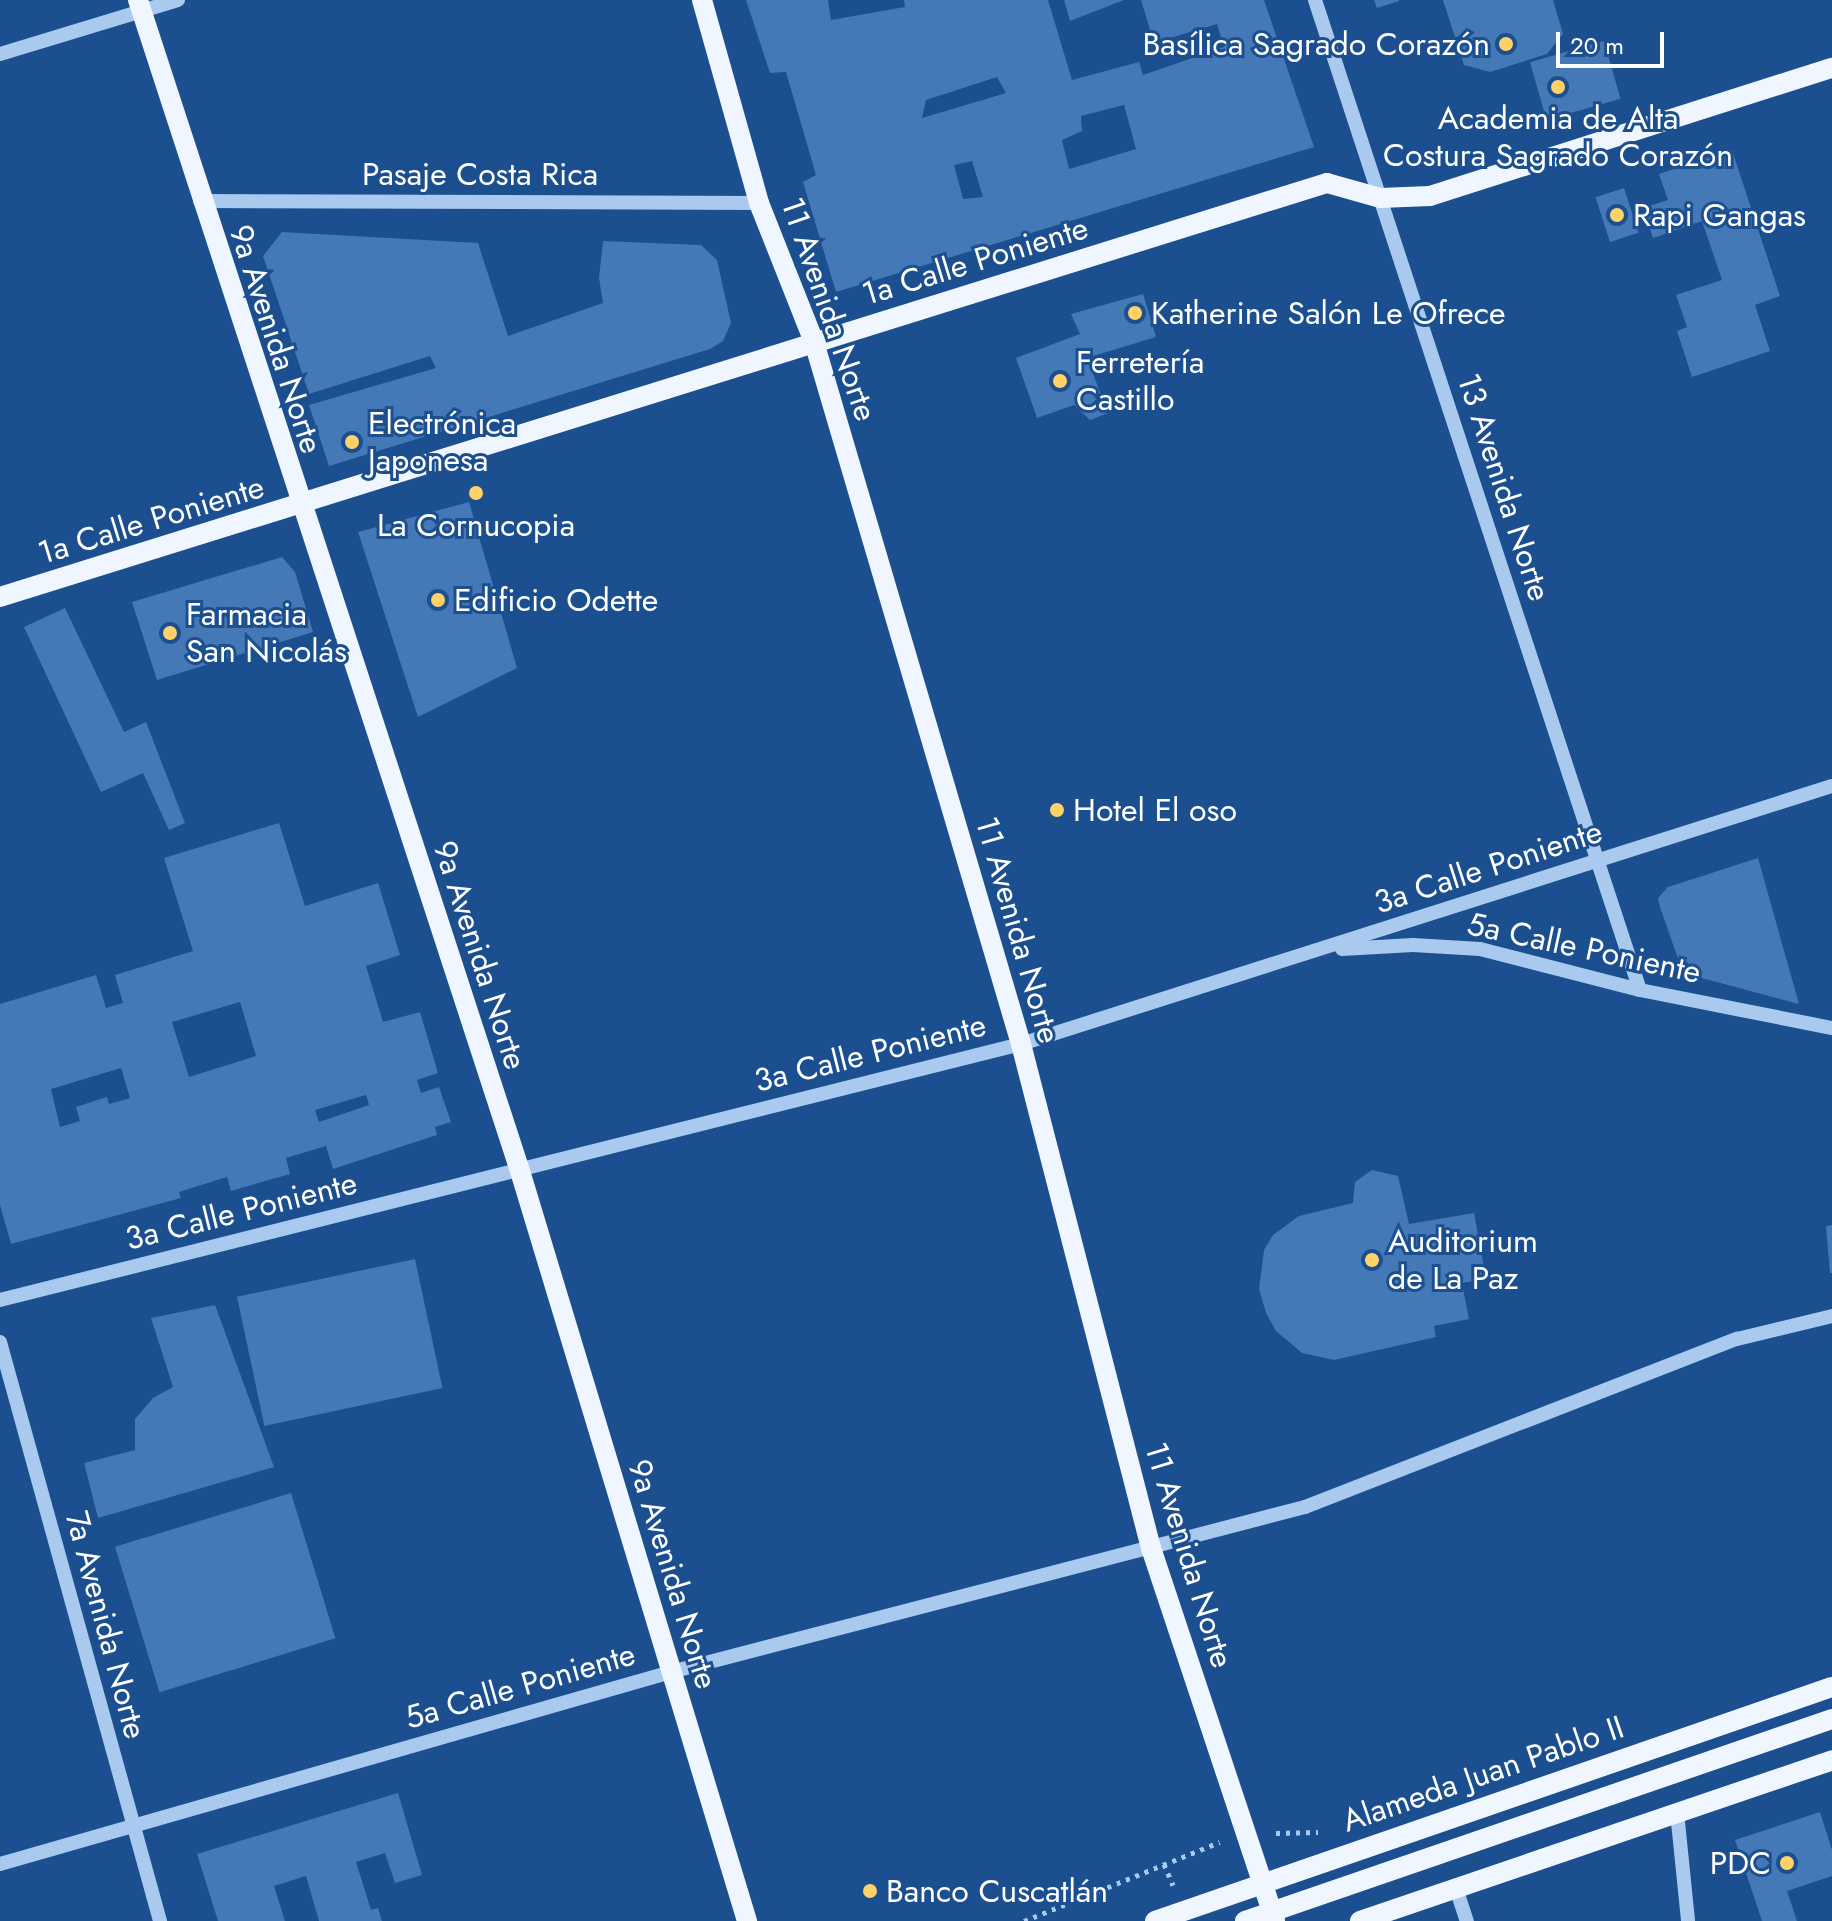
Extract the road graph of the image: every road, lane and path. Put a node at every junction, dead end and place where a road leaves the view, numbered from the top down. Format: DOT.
graph roads {
  1 [pos="178,0"];
  2 [pos="702,0"];
  3 [pos="1315,0"];
  4 [pos="140,6"];
  5 [pos="0,54"];
  6 [pos="1832,68"];
  7 [pos="1380,198"];
  8 [pos="200,201"];
  9 [pos="759,203"];
  10 [pos="814,342"];
  11 [pos="299,507"];
  12 [pos="0,597"];
  13 [pos="1832,786"];
  14 [pos="1595,862"];
  15 [pos="1322,950"];
  16 [pos="1640,990"];
  17 [pos="1832,1028"];
  18 [pos="1021,1044"];
  19 [pos="520,1171"];
  20 [pos="0,1300"];
  21 [pos="1832,1316"];
  22 [pos="0,1342"];
  23 [pos="1151,1548"];
  24 [pos="671,1672"];
  25 [pos="1832,1687"];
  26 [pos="1832,1719"];
  27 [pos="1832,1760"];
  28 [pos="1677,1812"];
  29 [pos="131,1825"];
  30 [pos="0,1864"];
  31 [pos="1262,1882"];
  32 [pos="1456,1888"];
  33 [pos="1273,1916"];
  34 [pos="160,1921"];
  35 [pos="747,1921"];
  36 [pos="1155,1921"];
  37 [pos="1245,1921"];
  38 [pos="1360,1921"];
  39 [pos="1467,1921"];
  40 [pos="1688,1921"];
  1 -- 4 [label="street"];
  2 -- 9 [label="main road, 11 Avenida Norte"];
  3 -- 7 [label="street, 13 Avenida Norte"];
  4 -- 5 [label="street"];
  4 -- 8 [label="main road, 9a Avenida Norte"];
  6 -- 7 [label="main road, 1a Calle Poniente"];
  7 -- 10 [label="main road, 1a Calle Poniente"];
  7 -- 14 [label="street, 13 Avenida Norte"];
  8 -- 9 [label="street, Pasaje Costa Rica"];
  8 -- 11 [label="main road, 9a Avenida Norte"];
  9 -- 10 [label="main road, 11 Avenida Norte"];
  10 -- 11 [label="main road, 1a Calle Poniente"];
  10 -- 18 [label="main road, 11 Avenida Norte"];
  11 -- 12 [label="main road, 1a Calle Poniente"];
  11 -- 19 [label="main road, 9a Avenida Norte"];
  13 -- 14 [label="street, 3a Calle Poniente"];
  14 -- 15 [label="street, 3a Calle Poniente"];
  14 -- 16 [label="street, 13 Avenida Norte"];
  15 -- 16 [label="street, 5a Calle Poniente"];
  15 -- 18 [label="street, 3a Calle Poniente"];
  16 -- 17 [label="street, 5a Calle Poniente"];
  18 -- 19 [label="street, 3a Calle Poniente"];
  18 -- 23 [label="main road, 11 Avenida Norte"];
  19 -- 20 [label="street, 3a Calle Poniente"];
  19 -- 24 [label="main road, 9a Avenida Norte"];
  21 -- 23 [label="street, 5a Calle Poniente"];
  22 -- 29 [label="street, 7a Avenida Norte"];
  23 -- 24 [label="street, 5a Calle Poniente"];
  23 -- 31 [label="main road, 11 Avenida Norte"];
  24 -- 29 [label="street, 5a Calle Poniente"];
  24 -- 35 [label="main road, 9a Avenida Norte"];
  25 -- 31 [label="main road, Alameda Juan Pablo II"];
  26 -- 33 [label="main road"];
  27 -- 28 [label="main road"];
  28 -- 32 [label="main road"];
  28 -- 40 [label="street"];
  29 -- 30 [label="street, 5a Calle Poniente"];
  29 -- 34 [label="street, 7a Avenida Norte"];
  31 -- 33 [label="main road, 11 Avenida Norte"];
  31 -- 36 [label="main road, Alameda Juan Pablo II"];
  32 -- 38 [label="main road"];
  32 -- 39 [label="street"];
  33 -- 37 [label="main road"];
}
